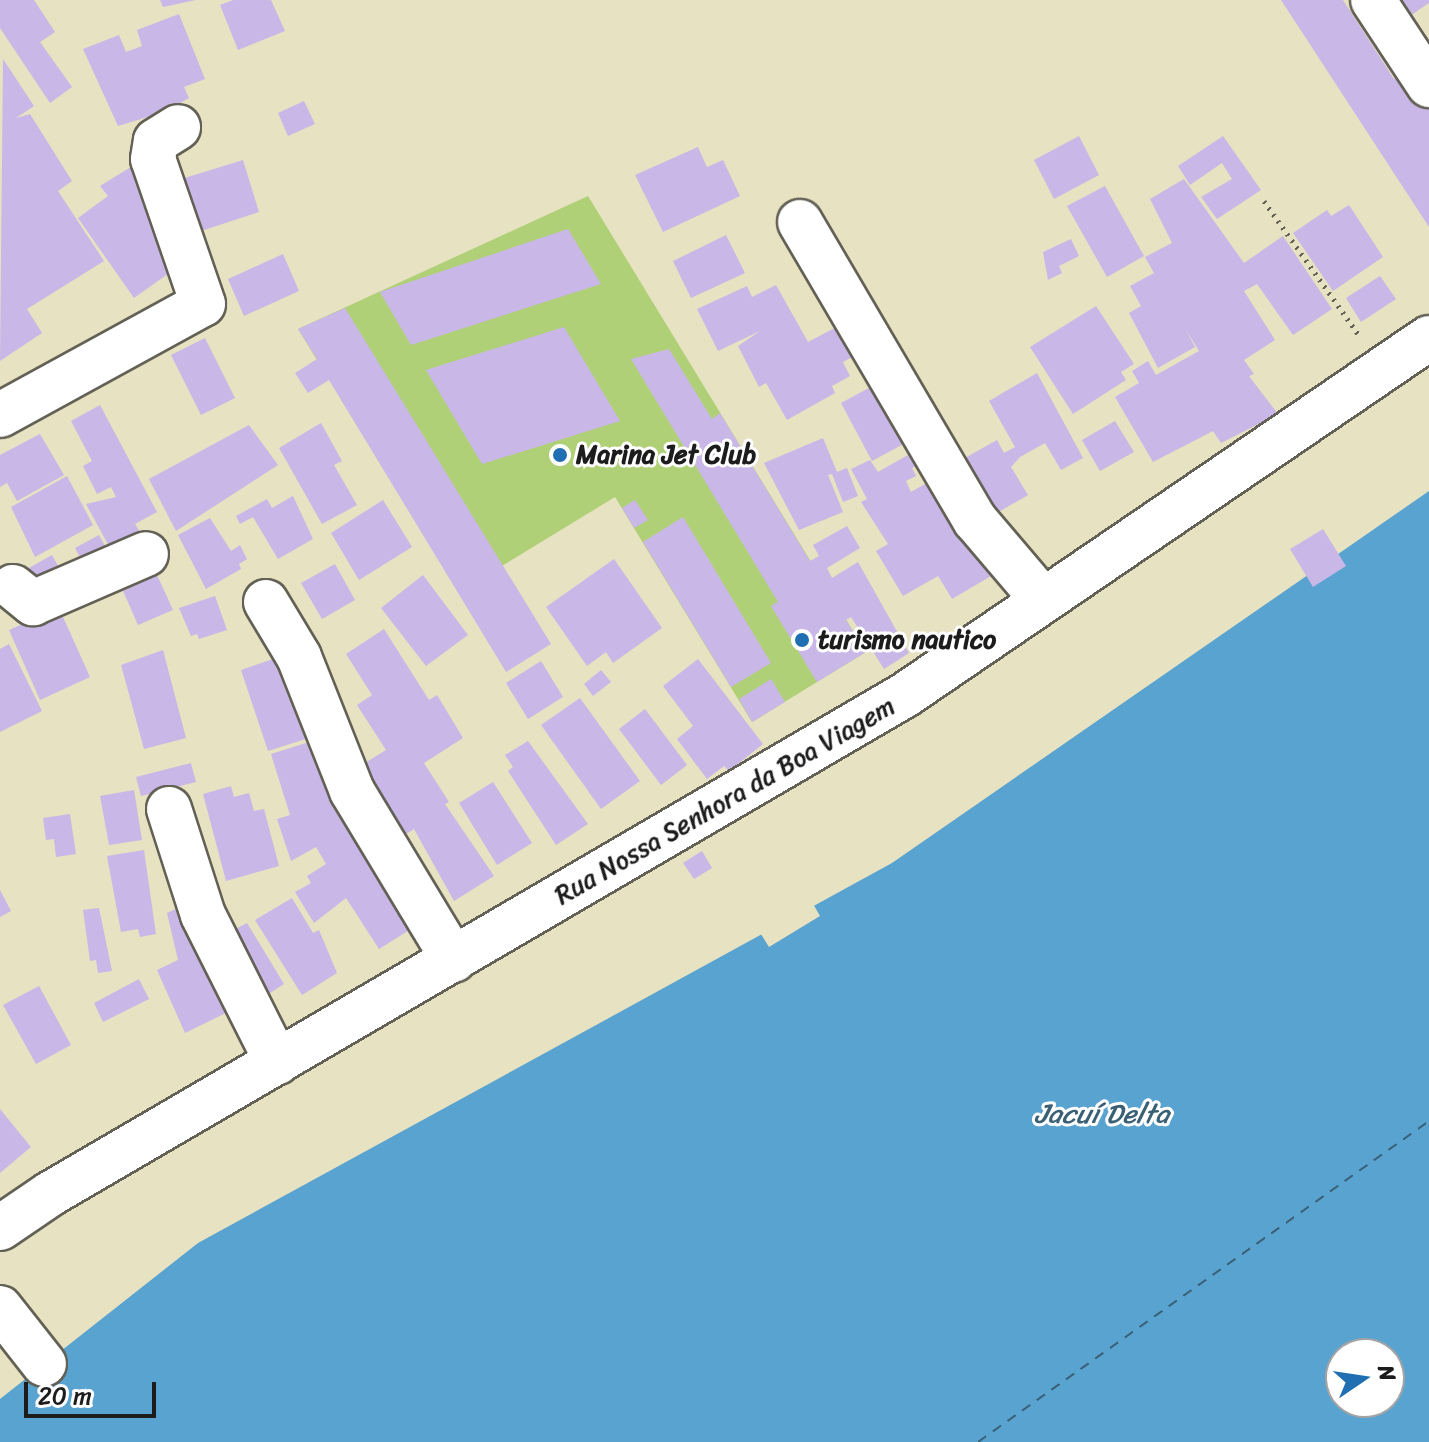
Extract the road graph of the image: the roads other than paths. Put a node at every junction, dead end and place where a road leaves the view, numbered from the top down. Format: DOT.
graph roads {
  1 [pos="1373,0"];
  2 [pos="1429,85"];
  3 [pos="178,127"];
  4 [pos="800,222"];
  5 [pos="1429,338"];
  6 [pos="0,415"];
  7 [pos="146,554"];
  8 [pos="4,583"];
  9 [pos="1043,600"];
  10 [pos="266,602"];
  11 [pos="169,809"];
  12 [pos="454,960"];
  13 [pos="277,1062"];
  14 [pos="0,1228"];
  15 [pos="0,1308"];
  16 [pos="44,1364"];
  1 -- 2 [label="street"];
  3 -- 6 [label="street"];
  4 -- 9 [label="street"];
  5 -- 9 [label="street, Rua Nossa Senhora da Boa Viagem"];
  7 -- 8 [label="street"];
  9 -- 12 [label="street, Rua Nossa Senhora da Boa Viagem"];
  10 -- 12 [label="street"];
  11 -- 13 [label="street"];
  12 -- 13 [label="street, Rua Nossa Senhora da Boa Viagem"];
  13 -- 14 [label="street, Rua Nossa Senhora da Boa Viagem"];
  15 -- 16 [label="street"];
}
